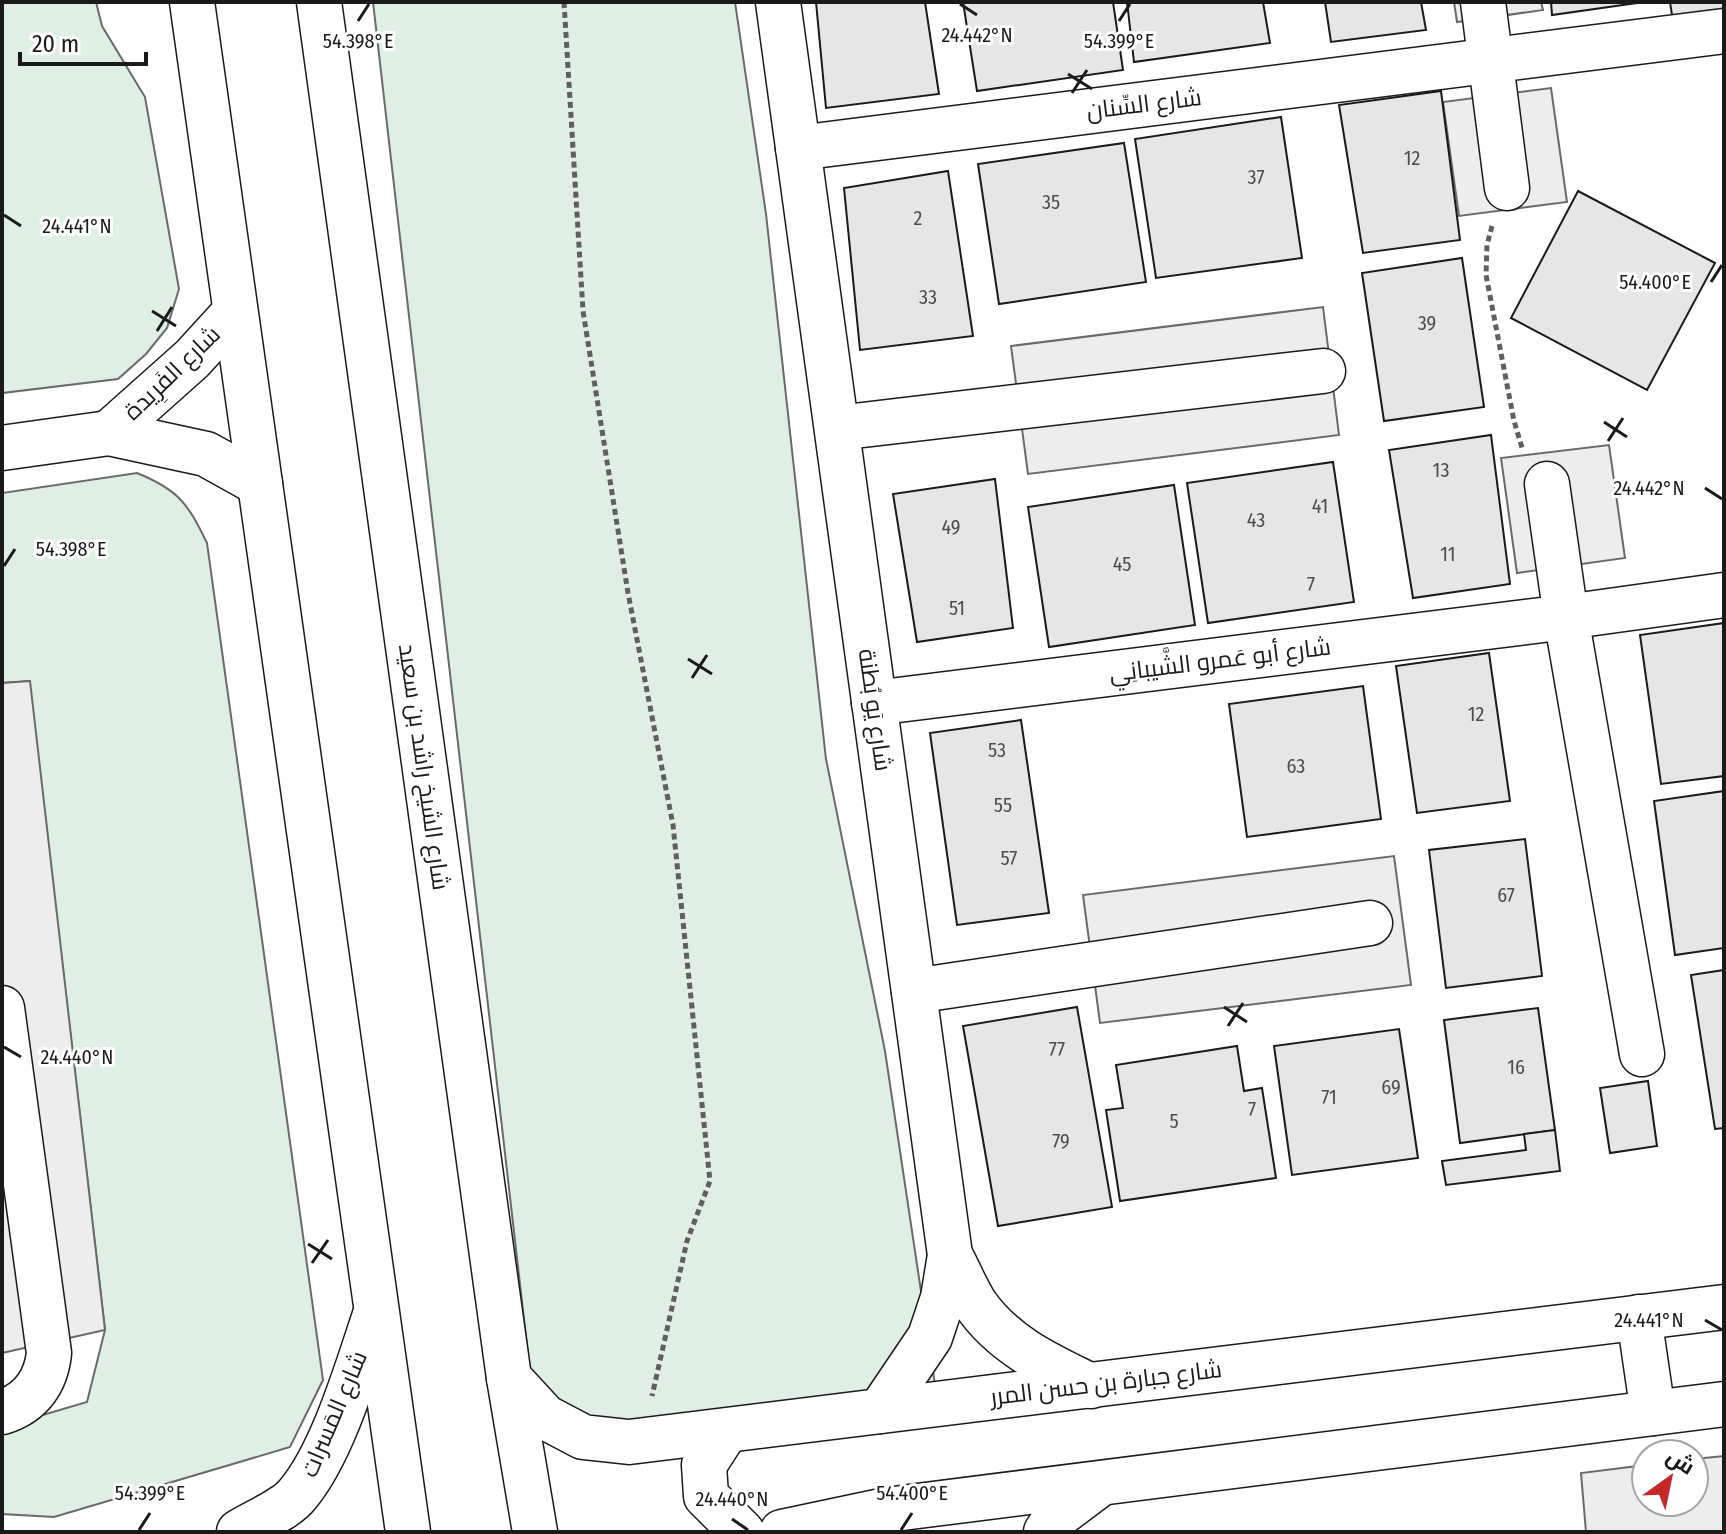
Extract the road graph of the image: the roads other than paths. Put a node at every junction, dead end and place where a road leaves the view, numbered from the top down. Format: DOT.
graph roads {
  1 [pos="192,2"];
  2 [pos="319,2"];
  3 [pos="778,2"];
  4 [pos="1483,2"];
  5 [pos="1724,31"];
  6 [pos="1491,60"];
  7 [pos="798,148"];
  8 [pos="1507,188"];
  9 [pos="235,312"];
  10 [pos="1323,371"];
  11 [pos="837,428"];
  12 [pos="109,433"];
  13 [pos="2,448"];
  14 [pos="260,484"];
  15 [pos="1547,484"];
  16 [pos="1724,595"];
  17 [pos="1566,617"];
  18 [pos="874,703"];
  19 [pos="1370,923"];
  20 [pos="914,991"];
  21 [pos="2,1008"];
  22 [pos="1642,1054"];
  23 [pos="950,1255"];
  24 [pos="1724,1307"];
  25 [pos="376,1312"];
  26 [pos="1639,1317"];
  27 [pos="509,1378"];
  28 [pos="1091,1386"];
  29 [pos="1724,1404"];
  30 [pos="880,1411"];
  31 [pos="2,1412"];
  32 [pos="1653,1413"];
  33 [pos="726,1431"];
  34 [pos="1102,1483"];
  35 [pos="886,1510"];
  36 [pos="239,1532"];
  37 [pos="408,1532"];
  38 [pos="535,1532"];
  39 [pos="742,1532"];
  40 [pos="782,1532"];
  41 [pos="928,1532"];
  42 [pos="1046,1532"];
  1 -- 9 [label="street"];
  2 -- 27 [label="street, شارع الشيخ راشد بن سعيد"];
  3 -- 7 [label="street, شارع يَو بُطنة"];
  4 -- 6 [label="street"];
  5 -- 6 [label="street, شارع السِّنان"];
  6 -- 7 [label="street, شارع السِّنان"];
  6 -- 8 [label="street"];
  7 -- 11 [label="street, شارع يَو بُطنة"];
  9 -- 12 [label="street, شارع الفَرِيدة"];
  9 -- 14 [label="street"];
  10 -- 11 [label="street"];
  11 -- 18 [label="street, شارع يَو بُطنة"];
  12 -- 13 [label="street, شارع الفَرِيدة"];
  12 -- 14 [label="street, شارع الفَرِيدة"];
  14 -- 25 [label="street"];
  15 -- 17 [label="street"];
  16 -- 17 [label="street, شارع أبو عَمرو الشَّيبانِي"];
  17 -- 18 [label="street, شارع أبو عَمرو الشَّيبانِي"];
  17 -- 22 [label="street"];
  18 -- 20 [label="street, شارع يَو بُطنة"];
  19 -- 20 [label="street"];
  20 -- 23 [label="street, شارع يَو بُطنة"];
  21 -- 31 [label="street"];
  23 -- 28 [label="street, شارع يَو بُطنة"];
  23 -- 30 [label="street, شارع يَو بُطنة"];
  24 -- 26 [label="street, شارع جبارة بن حسن المرر"];
  25 -- 36 [label="street, شارع المَسرات"];
  25 -- 37 [label="street"];
  26 -- 28 [label="street, شارع جبارة بن حسن المرر"];
  26 -- 32 [label="street"];
  27 -- 33 [label="street, شارع جبارة بن حسن المرر"];
  27 -- 38 [label="street, شارع الشيخ راشد بن سعيد"];
  28 -- 30 [label="street, شارع جبارة بن حسن المرر"];
  29 -- 32 [label="street"];
  30 -- 33 [label="street, شارع جبارة بن حسن المرر"];
  32 -- 34 [label="street"];
  33 -- 39 [label="street"];
  34 -- 35 [label="street"];
  34 -- 42 [label="street"];
  35 -- 40 [label="street"];
  35 -- 41 [label="street"];
}
